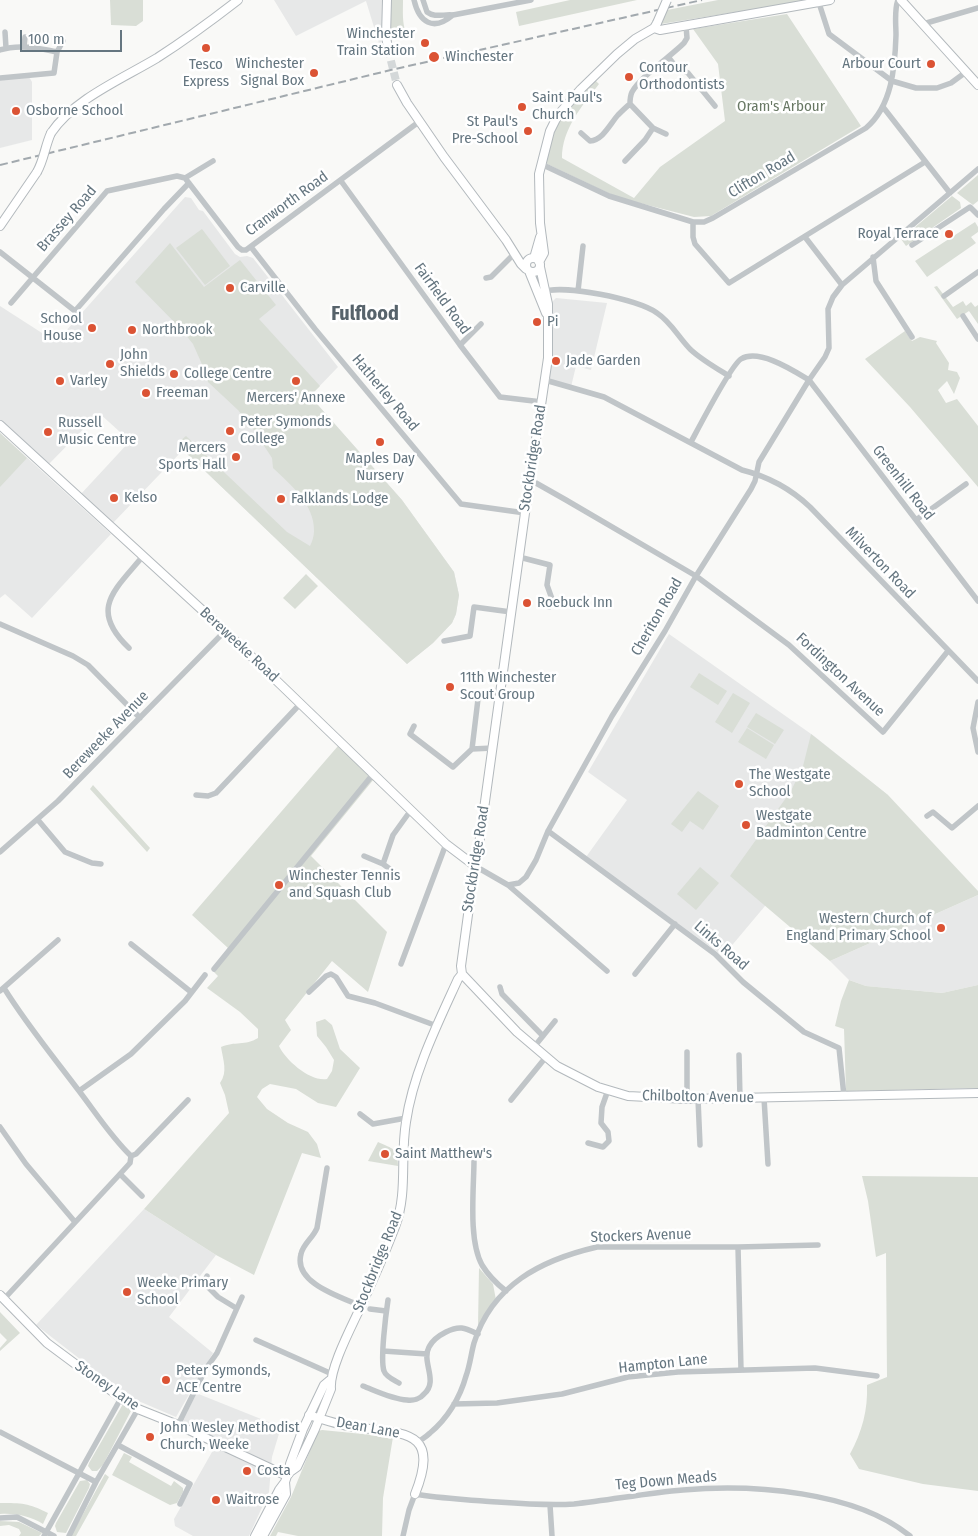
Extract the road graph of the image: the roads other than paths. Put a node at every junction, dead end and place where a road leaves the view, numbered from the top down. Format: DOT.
graph roads {
  1 [pos="238,0"];
  2 [pos="387,0"];
  3 [pos="414,0"];
  4 [pos="423,0"];
  5 [pos="531,0"];
  6 [pos="667,0"];
  7 [pos="830,0"];
  8 [pos="899,0"];
  9 [pos="819,3"];
  10 [pos="978,8"];
  11 [pos="452,16"];
  12 [pos="923,24"];
  13 [pos="655,25"];
  14 [pos="686,26"];
  15 [pos="6,32"];
  16 [pos="25,37"];
  17 [pos="63,41"];
  18 [pos="24,47"];
  19 [pos="3,49"];
  20 [pos="388,49"];
  21 [pos="57,52"];
  22 [pos="669,58"];
  23 [pos="966,72"];
  24 [pos="0,78"];
  25 [pos="892,81"];
  26 [pos="397,85"];
  27 [pos="978,85"];
  28 [pos="630,104"];
  29 [pos="715,106"];
  30 [pos="883,107"];
  31 [pos="420,121"];
  32 [pos="653,128"];
  33 [pos="581,133"];
  34 [pos="666,134"];
  35 [pos="214,161"];
  36 [pos="625,161"];
  37 [pos="925,162"];
  38 [pos="541,164"];
  39 [pos="978,169"];
  40 [pos="187,181"];
  41 [pos="341,181"];
  42 [pos="950,193"];
  43 [pos="978,215"];
  44 [pos="693,222"];
  45 [pos="0,226"];
  46 [pos="805,237"];
  47 [pos="912,245"];
  48 [pos="583,246"];
  49 [pos="250,247"];
  50 [pos="0,252"];
  51 [pos="515,253"];
  52 [pos="873,257"];
  53 [pos="535,261"];
  54 [pos="528,270"];
  55 [pos="978,272"];
  56 [pos="33,278"];
  57 [pos="486,278"];
  58 [pos="842,285"];
  59 [pos="542,292"];
  60 [pos="578,292"];
  61 [pos="944,296"];
  62 [pos="11,303"];
  63 [pos="963,316"];
  64 [pos="481,324"];
  65 [pos="912,337"];
  66 [pos="978,339"];
  67 [pos="460,345"];
  68 [pos="729,376"];
  69 [pos="545,380"];
  70 [pos="809,380"];
  71 [pos="542,402"];
  72 [pos="0,425"];
  73 [pos="691,442"];
  74 [pos="755,473"];
  75 [pos="530,483"];
  76 [pos="966,484"];
  77 [pos="525,513"];
  78 [pos="916,520"];
  79 [pos="143,556"];
  80 [pos="519,557"];
  81 [pos="696,576"];
  82 [pos="978,601"];
  83 [pos="549,607"];
  84 [pos="511,612"];
  85 [pos="0,624"];
  86 [pos="225,632"];
  87 [pos="444,641"];
  88 [pos="129,648"];
  89 [pos="948,651"];
  90 [pos="978,681"];
  91 [pos="478,699"];
  92 [pos="978,702"];
  93 [pos="301,703"];
  94 [pos="140,718"];
  95 [pos="414,726"];
  96 [pos="492,748"];
  97 [pos="472,749"];
  98 [pos="978,752"];
  99 [pos="374,773"];
  100 [pos="196,795"];
  101 [pos="978,806"];
  102 [pos="411,810"];
  103 [pos="927,816"];
  104 [pos="38,820"];
  105 [pos="548,831"];
  106 [pos="446,844"];
  107 [pos="0,852"];
  108 [pos="364,856"];
  109 [pos="101,864"];
  110 [pos="383,864"];
  111 [pos="475,866"];
  112 [pos="394,872"];
  113 [pos="508,885"];
  114 [pos="675,924"];
  115 [pos="58,940"];
  116 [pos="131,944"];
  117 [pos="402,964"];
  118 [pos="214,969"];
  119 [pos="607,971"];
  120 [pos="462,974"];
  121 [pos="635,974"];
  122 [pos="206,975"];
  123 [pos="500,987"];
  124 [pos="2,989"];
  125 [pos="191,992"];
  126 [pos="309,992"];
  127 [pos="555,1020"];
  128 [pos="437,1026"];
  129 [pos="543,1036"];
  130 [pos="534,1047"];
  131 [pos="687,1052"];
  132 [pos="739,1055"];
  133 [pos="546,1057"];
  134 [pos="608,1090"];
  135 [pos="79,1091"];
  136 [pos="978,1093"];
  137 [pos="844,1096"];
  138 [pos="764,1098"];
  139 [pos="687,1099"];
  140 [pos="698,1099"];
  141 [pos="740,1099"];
  142 [pos="188,1100"];
  143 [pos="511,1100"];
  144 [pos="360,1114"];
  145 [pos="406,1118"];
  146 [pos="0,1127"];
  147 [pos="588,1143"];
  148 [pos="700,1145"];
  149 [pos="131,1156"];
  150 [pos="474,1160"];
  151 [pos="768,1164"];
  152 [pos="327,1168"];
  153 [pos="120,1174"];
  154 [pos="142,1196"];
  155 [pos="75,1222"];
  156 [pos="818,1245"];
  157 [pos="738,1247"];
  158 [pos="207,1276"];
  159 [pos="506,1291"];
  160 [pos="2,1297"];
  161 [pos="242,1297"];
  162 [pos="388,1300"];
  163 [pos="361,1306"];
  164 [pos="236,1308"];
  165 [pos="370,1309"];
  166 [pos="386,1311"];
  167 [pos="478,1334"];
  168 [pos="256,1340"];
  169 [pos="383,1351"];
  170 [pos="427,1354"];
  171 [pos="741,1370"];
  172 [pos="877,1376"];
  173 [pos="331,1377"];
  174 [pos="399,1383"];
  175 [pos="363,1386"];
  176 [pos="121,1398"];
  177 [pos="454,1404"];
  178 [pos="138,1409"];
  179 [pos="309,1415"];
  180 [pos="320,1419"];
  181 [pos="178,1425"];
  182 [pos="0,1432"];
  183 [pos="418,1442"];
  184 [pos="118,1445"];
  185 [pos="78,1472"];
  186 [pos="287,1477"];
  187 [pos="96,1482"];
  188 [pos="415,1494"];
  189 [pos="180,1504"];
  190 [pos="550,1505"];
  191 [pos="0,1518"];
  192 [pos="45,1534"];
  193 [pos="54,1536"];
  194 [pos="69,1536"];
  195 [pos="256,1536"];
  196 [pos="263,1536"];
  197 [pos="403,1536"];
  198 [pos="552,1536"];
  199 [pos="910,1536"];
  1 -- 45 [label="main road, bridge"];
  2 -- 20 [label="main road"];
  3 -- 11 [label="street"];
  4 -- 11 [label="street"];
  5 -- 11 [label="street"];
  6 -- 13 [label="main road, bridge"];
  7 -- 9 [label="main road"];
  8 -- 12 [label="main road"];
  8 -- 25 [label="street, Clifton Road"];
  9 -- 14 [label="main road"];
  9 -- 25 [label="street"];
  10 -- 12 [label="street"];
  12 -- 23 [label="main road"];
  13 -- 14 [label="main road"];
  13 -- 38 [label="main road"];
  14 -- 22 [label="street"];
  15 -- 19 [label="street"];
  16 -- 18 [label="street"];
  17 -- 21 [label="street"];
  18 -- 19 [label="street"];
  18 -- 21 [label="street"];
  21 -- 24 [label="street"];
  22 -- 28 [label="street"];
  22 -- 29 [label="street"];
  23 -- 25 [label="street"];
  23 -- 27 [label="main road"];
  25 -- 30 [label="street, Clifton Road"];
  26 -- 31 [label="main road, Stockbridge Road"];
  28 -- 32 [label="street"];
  28 -- 33 [label="street"];
  30 -- 37 [label="street"];
  30 -- 44 [label="street, Clifton Road"];
  31 -- 41 [label="street, Cranworth Road"];
  31 -- 51 [label="main road, Stockbridge Road"];
  32 -- 34 [label="street"];
  32 -- 36 [label="street"];
  35 -- 40 [label="street, Brassey Road"];
  37 -- 42 [label="street"];
  37 -- 46 [label="street"];
  38 -- 44 [label="street"];
  38 -- 53 [label="main road"];
  39 -- 42 [label="street, Cheriton Road"];
  40 -- 49 [label="street, Cranworth Road"];
  40 -- 56 [label="street, Brassey Road"];
  40 -- 56 [label="street"];
  41 -- 49 [label="street, Cranworth Road"];
  41 -- 67 [label="street, Fairfield Road"];
  42 -- 52 [label="street, Cheriton Road"];
  43 -- 47 [label="street"];
  44 -- 46 [label="street"];
  46 -- 58 [label="street"];
  48 -- 60 [label="street"];
  49 -- 77 [label="street, Hatherley Road"];
  50 -- 56 [label="street"];
  51 -- 53 [label="main road, Stockbridge Road"];
  51 -- 54 [label="main road, Stockbridge Road"];
  51 -- 57 [label="street"];
  52 -- 58 [label="street, Cheriton Road"];
  52 -- 65 [label="street"];
  53 -- 54 [label="main road"];
  53 -- 54 [label="main road"];
  53 -- 59 [label="main road, Stockbridge Road"];
  54 -- 59 [label="main road, Stockbridge Road"];
  55 -- 61 [label="street"];
  56 -- 62 [label="street, Brassey Road"];
  58 -- 70 [label="street, Cheriton Road"];
  59 -- 60 [label="street"];
  59 -- 69 [label="main road, Stockbridge Road"];
  60 -- 68 [label="street"];
  63 -- 66 [label="street"];
  64 -- 67 [label="street"];
  67 -- 71 [label="street, Fairfield Road"];
  68 -- 70 [label="street"];
  68 -- 73 [label="street"];
  69 -- 71 [label="main road, Stockbridge Road"];
  69 -- 73 [label="street, Milverton Road"];
  70 -- 74 [label="street, Cheriton Road"];
  70 -- 78 [label="street, Greenhill Road"];
  71 -- 75 [label="main road, Stockbridge Road"];
  72 -- 79 [label="main road, Bereweeke Road"];
  73 -- 74 [label="street, Milverton Road"];
  74 -- 81 [label="street, Cheriton Road"];
  74 -- 89 [label="street, Milverton Road"];
  75 -- 77 [label="main road, Stockbridge Road"];
  75 -- 81 [label="street"];
  76 -- 78 [label="street"];
  77 -- 80 [label="main road, Stockbridge Road"];
  78 -- 82 [label="street, Greenhill Road"];
  79 -- 86 [label="main road, Bereweeke Road"];
  79 -- 88 [label="street"];
  80 -- 83 [label="street"];
  80 -- 84 [label="main road, Stockbridge Road"];
  81 -- 89 [label="street, Fordington Avenue"];
  81 -- 105 [label="street, Cheriton Road"];
  84 -- 87 [label="street"];
  84 -- 96 [label="main road, Stockbridge Road"];
  85 -- 94 [label="street"];
  86 -- 93 [label="main road, Bereweeke Road"];
  86 -- 94 [label="street, Bereweeke Avenue"];
  89 -- 90 [label="street, Milverton Road"];
  91 -- 97 [label="street"];
  92 -- 98 [label="street"];
  93 -- 99 [label="main road, Bereweeke Road"];
  93 -- 100 [label="street"];
  94 -- 104 [label="street, Bereweeke Avenue"];
  95 -- 97 [label="street"];
  96 -- 97 [label="street"];
  96 -- 111 [label="main road, Stockbridge Road"];
  99 -- 102 [label="main road, Bereweeke Road"];
  99 -- 118 [label="street"];
  101 -- 103 [label="street"];
  102 -- 106 [label="main road, Bereweeke Road"];
  102 -- 110 [label="street"];
  104 -- 107 [label="street, Bereweeke Avenue"];
  104 -- 109 [label="street"];
  105 -- 113 [label="street, Cheriton Road"];
  105 -- 114 [label="street, Links Road"];
  106 -- 111 [label="main road, Bereweeke Road"];
  106 -- 117 [label="street"];
  108 -- 110 [label="street"];
  110 -- 112 [label="street"];
  111 -- 113 [label="street"];
  111 -- 120 [label="main road, Stockbridge Road"];
  113 -- 119 [label="street"];
  114 -- 121 [label="street"];
  114 -- 137 [label="street, Links Road"];
  115 -- 124 [label="street"];
  116 -- 125 [label="street"];
  120 -- 128 [label="main road, Stockbridge Road"];
  120 -- 130 [label="main road, Chilbolton Avenue"];
  122 -- 125 [label="street"];
  123 -- 129 [label="street"];
  124 -- 135 [label="street"];
  125 -- 135 [label="street"];
  126 -- 128 [label="street"];
  127 -- 129 [label="street"];
  128 -- 145 [label="main road, Stockbridge Road"];
  129 -- 130 [label="street"];
  130 -- 133 [label="main road, Chilbolton Avenue"];
  131 -- 139 [label="street"];
  132 -- 141 [label="street"];
  133 -- 134 [label="main road, Chilbolton Avenue"];
  133 -- 143 [label="street"];
  134 -- 139 [label="main road, Chilbolton Avenue"];
  134 -- 147 [label="street"];
  135 -- 149 [label="street"];
  136 -- 137 [label="main road, Chilbolton Avenue"];
  137 -- 138 [label="main road, Chilbolton Avenue"];
  138 -- 141 [label="main road, Chilbolton Avenue"];
  138 -- 151 [label="street"];
  139 -- 140 [label="main road, Chilbolton Avenue"];
  140 -- 141 [label="main road, Chilbolton Avenue"];
  140 -- 148 [label="street"];
  142 -- 149 [label="street"];
  144 -- 145 [label="street"];
  145 -- 163 [label="main road, Stockbridge Road"];
  146 -- 155 [label="street"];
  149 -- 153 [label="street"];
  150 -- 159 [label="street"];
  152 -- 163 [label="street"];
  153 -- 154 [label="street"];
  153 -- 155 [label="street"];
  155 -- 160 [label="street"];
  156 -- 157 [label="street, Stockers Avenue"];
  157 -- 159 [label="street, Stockers Avenue"];
  157 -- 171 [label="street"];
  158 -- 164 [label="street"];
  159 -- 167 [label="street, Stockers Avenue"];
  160 -- 176 [label="main road, Stoney Lane"];
  161 -- 164 [label="street"];
  162 -- 166 [label="street"];
  163 -- 173 [label="main road, Stockbridge Road"];
  164 -- 181 [label="street"];
  165 -- 166 [label="street"];
  166 -- 169 [label="street"];
  167 -- 170 [label="street"];
  167 -- 177 [label="street, Stockers Avenue"];
  168 -- 173 [label="street"];
  169 -- 170 [label="street"];
  169 -- 174 [label="street"];
  170 -- 175 [label="street"];
  171 -- 172 [label="street, Hampton Lane"];
  171 -- 177 [label="street, Hampton Lane"];
  173 -- 179 [label="main road, Stockbridge Road"];
  173 -- 180 [label="main road, Stockbridge Road"];
  176 -- 178 [label="main road, Stoney Lane"];
  176 -- 185 [label="street"];
  177 -- 183 [label="street, Stockers Avenue"];
  178 -- 181 [label="main road, Stoney Lane"];
  178 -- 184 [label="street"];
  179 -- 180 [label="main road, Dean Lane"];
  179 -- 186 [label="main road, Stockbridge Road"];
  180 -- 183 [label="main road, Dean Lane"];
  180 -- 186 [label="main road, Stockbridge Road"];
  181 -- 186 [label="main road, Stoney Lane"];
  182 -- 185 [label="street"];
  183 -- 188 [label="main road, Dean Lane"];
  184 -- 187 [label="street"];
  184 -- 189 [label="street"];
  185 -- 187 [label="street"];
  185 -- 192 [label="street"];
  186 -- 195 [label="main road, Stockbridge Road"];
  186 -- 196 [label="main road, Stockbridge Road"];
  187 -- 194 [label="street"];
  188 -- 190 [label="street, Teg Down Meads"];
  188 -- 197 [label="street, Dean Lane"];
  190 -- 198 [label="street"];
  190 -- 199 [label="street, Teg Down Meads"];
  191 -- 192 [label="street"];
  192 -- 193 [label="street"];
}
